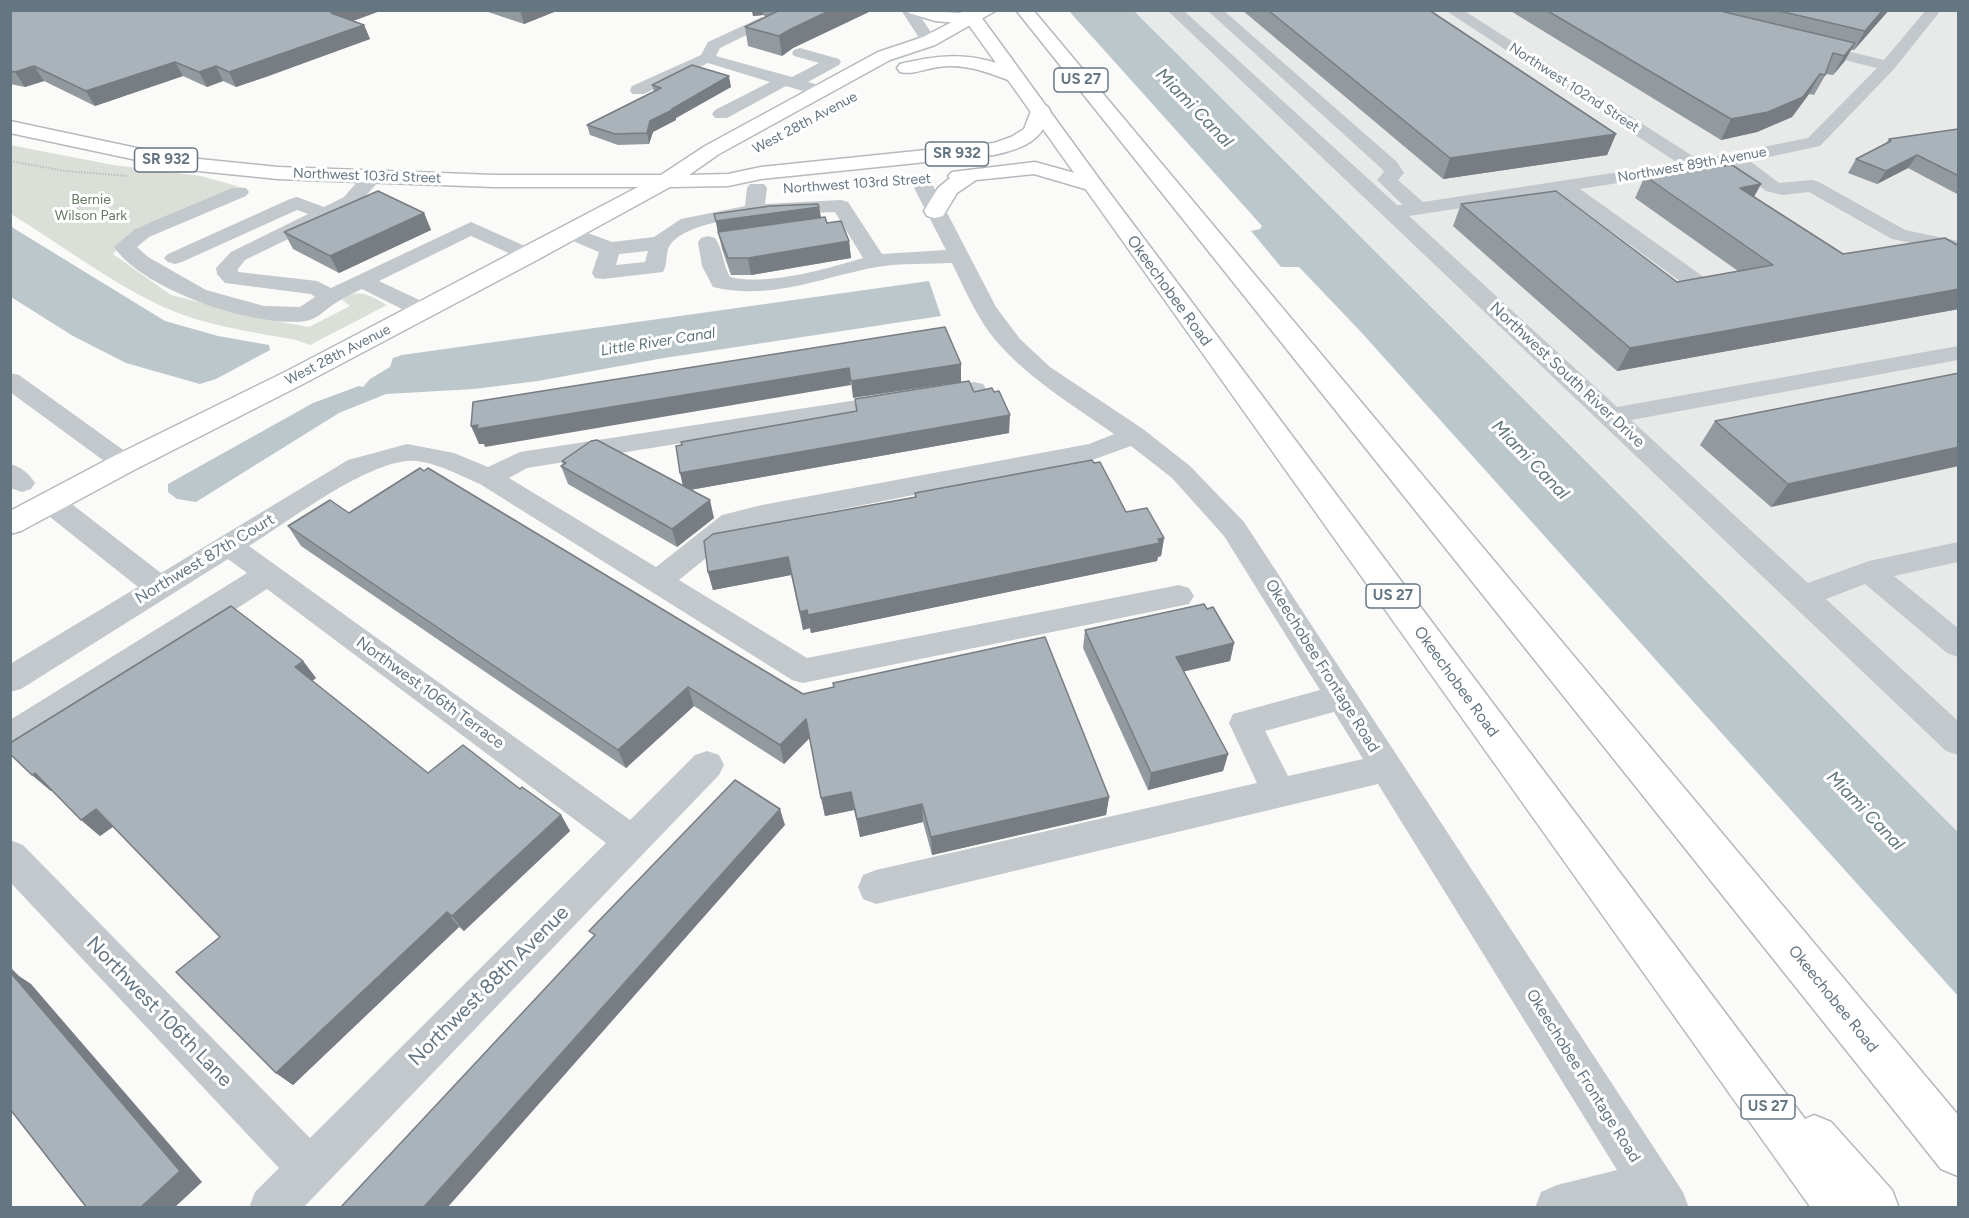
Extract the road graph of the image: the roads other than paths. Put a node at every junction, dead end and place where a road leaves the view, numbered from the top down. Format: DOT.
graph roads {
  1 [pos="908,10"];
  2 [pos="915,10"];
  3 [pos="989,10"];
  4 [pos="1024,10"];
  5 [pos="1174,10"];
  6 [pos="1214,10"];
  7 [pos="1452,10"];
  8 [pos="1936,11"];
  9 [pos="970,15"];
  10 [pos="762,22"];
  11 [pos="929,41"];
  12 [pos="1795,44"];
  13 [pos="800,53"];
  14 [pos="707,58"];
  15 [pos="1888,66"];
  16 [pos="906,68"];
  17 [pos="1016,77"];
  18 [pos="886,79"];
  19 [pos="790,82"];
  20 [pos="638,90"];
  21 [pos="820,91"];
  22 [pos="1040,110"];
  23 [pos="722,114"];
  24 [pos="796,125"];
  25 [pos="10,127"];
  26 [pos="1777,149"];
  27 [pos="1734,158"];
  28 [pos="854,164"];
  29 [pos="1696,166"];
  30 [pos="794,170"];
  31 [pos="1805,171"];
  32 [pos="973,174"];
  33 [pos="373,176"];
  34 [pos="728,180"];
  35 [pos="910,181"];
  36 [pos="517,182"];
  37 [pos="664,182"];
  38 [pos="1092,185"];
  39 [pos="1563,186"];
  40 [pos="848,187"];
  41 [pos="757,188"];
  42 [pos="239,192"];
  43 [pos="755,210"];
  44 [pos="1406,210"];
  45 [pos="935,211"];
  46 [pos="325,214"];
  47 [pos="565,222"];
  48 [pos="852,222"];
  49 [pos="818,227"];
  50 [pos="730,239"];
  51 [pos="708,242"];
  52 [pos="660,246"];
  53 [pos="1959,249"];
  54 [pos="529,255"];
  55 [pos="957,256"];
  56 [pos="175,258"];
  57 [pos="876,261"];
  58 [pos="362,281"];
  59 [pos="1700,285"];
  60 [pos="330,297"];
  61 [pos="424,311"];
  62 [pos="1959,353"];
  63 [pos="10,380"];
  64 [pos="974,389"];
  65 [pos="1611,416"];
  66 [pos="1134,435"];
  67 [pos="124,463"];
  68 [pos="489,478"];
  69 [pos="50,502"];
  70 [pos="10,524"];
  71 [pos="228,545"];
  72 [pos="1959,552"];
  73 [pos="1869,571"];
  74 [pos="268,574"];
  75 [pos="657,582"];
  76 [pos="159,586"];
  77 [pos="1179,596"];
  78 [pos="1803,596"];
  79 [pos="1959,645"];
  80 [pos="10,681"];
  81 [pos="1342,697"];
  82 [pos="10,737"];
  83 [pos="1959,741"];
  84 [pos="707,765"];
  85 [pos="1387,768"];
  86 [pos="1279,794"];
  87 [pos="633,842"];
  88 [pos="10,856"];
  89 [pos="876,887"];
  90 [pos="1694,1006"];
  91 [pos="1959,1152"];
  92 [pos="308,1167"];
  93 [pos="1659,1195"];
  94 [pos="271,1208"];
  95 [pos="1557,1208"];
  96 [pos="1841,1208"];
  97 [pos="1874,1208"];
  1 -- 11 [label="street"];
  2 -- 9 [label="main road"];
  3 -- 9 [label="main road, West 28th Avenue"];
  4 -- 91 [label="main road, Okeechobee Road / US 27"];
  5 -- 44 [label="street, Northwest South River Drive"];
  6 -- 44 [label="street"];
  7 -- 29 [label="street, Northwest 102nd Street"];
  8 -- 15 [label="street, Northwest 89th Avenue"];
  9 -- 11 [label="main road, West 28th Avenue"];
  9 -- 17 [label="main road, Okeechobee Road / US 27"];
  10 -- 14 [label="street"];
  11 -- 16 [label="main road, West 28th Avenue"];
  11 -- 21 [label="main road, West 28th Avenue"];
  12 -- 15 [label="street"];
  13 -- 19 [label="street"];
  14 -- 19 [label="street"];
  14 -- 20 [label="street"];
  15 -- 26 [label="street, Northwest 89th Avenue"];
  16 -- 17 [label="main road"];
  16 -- 18 [label="main road, West 28th Avenue"];
  17 -- 22 [label="main road, Okeechobee Road / US 27"];
  19 -- 21 [label="street"];
  19 -- 23 [label="street"];
  21 -- 24 [label="main road"];
  21 -- 37 [label="main road, West 28th Avenue"];
  22 -- 28 [label="main road, SR 932"];
  22 -- 38 [label="main road, Okeechobee Road / US 27"];
  25 -- 33 [label="main road, Northwest 103rd Street / SR 932"];
  26 -- 27 [label="street, Northwest 89th Avenue"];
  26 -- 31 [label="street"];
  27 -- 29 [label="street, Northwest 89th Avenue"];
  27 -- 31 [label="street"];
  28 -- 30 [label="main road, Northwest 103rd Street / SR 932"];
  28 -- 35 [label="main road"];
  29 -- 39 [label="street, Northwest 89th Avenue"];
  30 -- 34 [label="main road, Northwest 103rd Street / SR 932"];
  30 -- 37 [label="main road, West 28th Avenue"];
  31 -- 53 [label="street"];
  32 -- 35 [label="main road, Northwest 103rd Street / SR 932"];
  32 -- 38 [label="main road, Northwest 103rd Street / SR 932"];
  32 -- 45 [label="main road"];
  33 -- 36 [label="main road, Northwest 103rd Street / SR 932"];
  33 -- 46 [label="street"];
  34 -- 37 [label="main road, Northwest 103rd Street / SR 932"];
  34 -- 41 [label="main road, Northwest 103rd Street / SR 932"];
  35 -- 45 [label="street, Okeechobee Frontage Road"];
  36 -- 37 [label="main road, Northwest 103rd Street / SR 932"];
  36 -- 47 [label="main road"];
  37 -- 47 [label="main road, West 28th Avenue"];
  38 -- 90 [label="main road, Okeechobee Road / US 27"];
  39 -- 44 [label="street, Northwest 89th Avenue"];
  39 -- 59 [label="street"];
  40 -- 41 [label="main road, Northwest 103rd Street / SR 932"];
  41 -- 43 [label="street"];
  42 -- 60 [label="street"];
  43 -- 48 [label="street"];
  43 -- 52 [label="street"];
  44 -- 65 [label="street, Northwest South River Drive"];
  45 -- 55 [label="street, Okeechobee Frontage Road"];
  46 -- 56 [label="street"];
  46 -- 60 [label="street"];
  47 -- 52 [label="street"];
  47 -- 54 [label="main road, West 28th Avenue"];
  48 -- 49 [label="street"];
  48 -- 57 [label="street"];
  50 -- 51 [label="street"];
  51 -- 52 [label="street"];
  51 -- 57 [label="street"];
  54 -- 58 [label="street"];
  54 -- 61 [label="main road, West 28th Avenue"];
  55 -- 57 [label="street"];
  55 -- 66 [label="street, Okeechobee Frontage Road"];
  58 -- 60 [label="street"];
  58 -- 61 [label="street"];
  61 -- 67 [label="main road, West 28th Avenue"];
  62 -- 65 [label="street"];
  63 -- 67 [label="street"];
  64 -- 68 [label="street"];
  65 -- 78 [label="street, Northwest South River Drive"];
  66 -- 75 [label="street"];
  66 -- 81 [label="street, Okeechobee Frontage Road"];
  67 -- 69 [label="main road, West 28th Avenue"];
  68 -- 71 [label="street, Northwest 87th Court"];
  68 -- 75 [label="street"];
  69 -- 70 [label="main road, West 28th Avenue"];
  69 -- 76 [label="street"];
  71 -- 74 [label="street, Northwest 106th Terrace"];
  71 -- 76 [label="street, Northwest 87th Court"];
  72 -- 73 [label="street"];
  73 -- 78 [label="street"];
  73 -- 79 [label="street"];
  74 -- 82 [label="street"];
  74 -- 87 [label="street, Northwest 106th Terrace"];
  75 -- 77 [label="street"];
  76 -- 80 [label="street, Northwest 87th Court"];
  78 -- 83 [label="street, Northwest South River Drive"];
  81 -- 85 [label="street, Okeechobee Frontage Road"];
  81 -- 86 [label="street"];
  84 -- 87 [label="street, Northwest 88th Avenue"];
  85 -- 86 [label="street"];
  85 -- 93 [label="street, Okeechobee Frontage Road"];
  86 -- 89 [label="street"];
  87 -- 92 [label="street, Northwest 88th Avenue"];
  88 -- 92 [label="street, Northwest 106th Lane"];
  90 -- 96 [label="main road, Okeechobee Road / US 27"];
  90 -- 97 [label="main road"];
  92 -- 94 [label="street, Northwest 88th Avenue"];
  93 -- 95 [label="street"];
}
